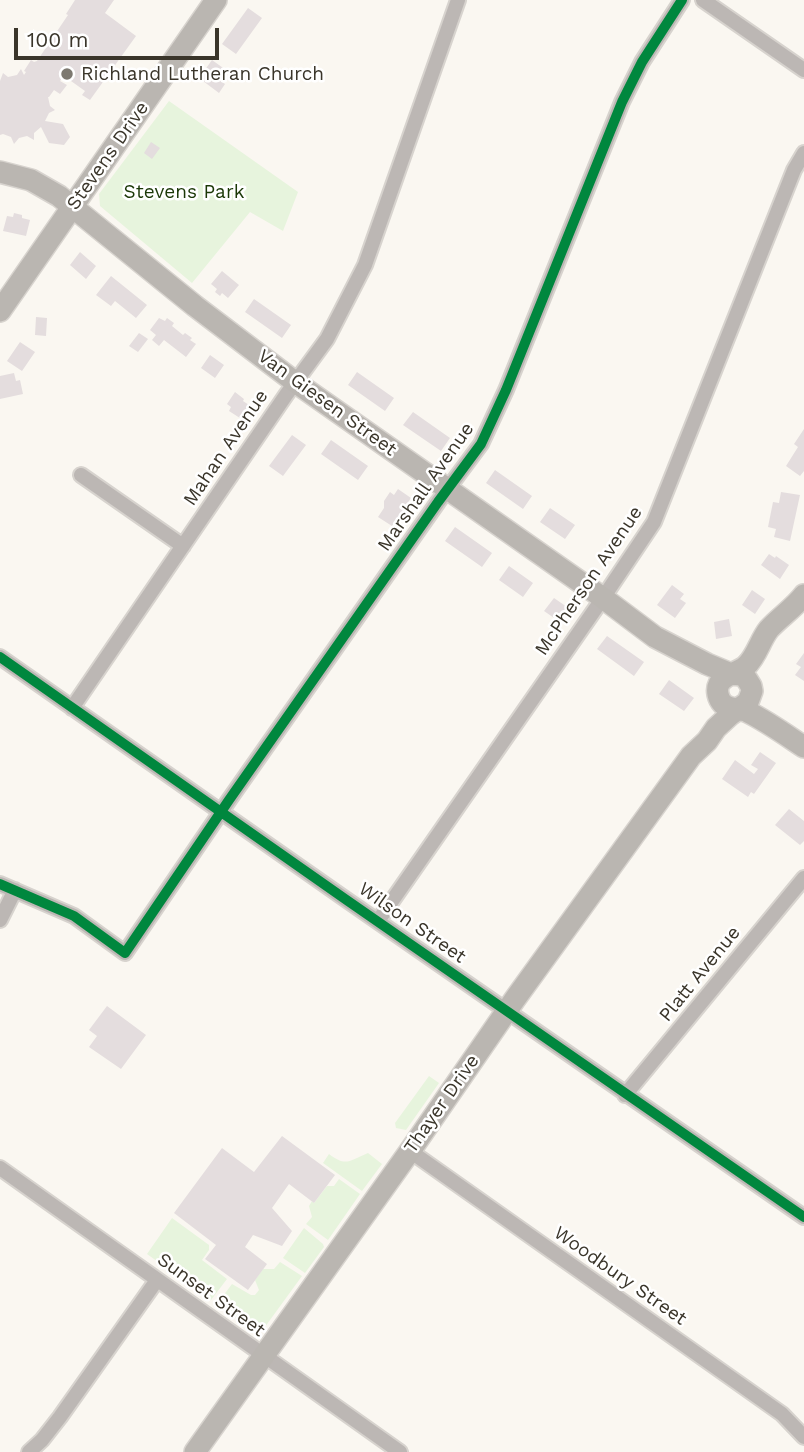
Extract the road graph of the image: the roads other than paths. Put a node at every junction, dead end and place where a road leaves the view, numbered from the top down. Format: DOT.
graph roads {
  1 [pos="216,0"];
  2 [pos="458,0"];
  3 [pos="682,0"];
  4 [pos="703,0"];
  5 [pos="804,70"];
  6 [pos="804,153"];
  7 [pos="0,172"];
  8 [pos="73,206"];
  9 [pos="0,311"];
  10 [pos="295,382"];
  11 [pos="81,475"];
  12 [pos="447,489"];
  13 [pos="183,546"];
  14 [pos="603,598"];
  15 [pos="800,600"];
  16 [pos="655,636"];
  17 [pos="0,657"];
  18 [pos="732,674"];
  19 [pos="752,691"];
  20 [pos="718,696"];
  21 [pos="72,708"];
  22 [pos="738,708"];
  23 [pos="804,733"];
  24 [pos="804,747"];
  25 [pos="691,756"];
  26 [pos="220,813"];
  27 [pos="804,878"];
  28 [pos="0,884"];
  29 [pos="15,890"];
  30 [pos="0,920"];
  31 [pos="378,921"];
  32 [pos="506,1011"];
  33 [pos="625,1095"];
  34 [pos="410,1151"];
  35 [pos="0,1168"];
  36 [pos="804,1217"];
  37 [pos="157,1280"];
  38 [pos="263,1356"];
  39 [pos="804,1437"];
  40 [pos="29,1452"];
  41 [pos="195,1452"];
  42 [pos="400,1452"];
  1 -- 8 [label="main road, Stevens Drive"];
  2 -- 10 [label="street, Mahan Avenue"];
  3 -- 12 [label="street, Marshall Avenue"];
  4 -- 5 [label="street"];
  6 -- 14 [label="street, McPherson Avenue"];
  7 -- 8 [label="main road, Van Giesen Street"];
  8 -- 9 [label="main road, Stevens Drive"];
  8 -- 10 [label="main road, Van Giesen Street"];
  10 -- 12 [label="main road, Van Giesen Street"];
  10 -- 13 [label="street, Mahan Avenue"];
  11 -- 13 [label="street"];
  12 -- 14 [label="main road, Van Giesen Street"];
  12 -- 26 [label="street, Marshall Avenue"];
  13 -- 21 [label="street, Mahan Avenue"];
  14 -- 16 [label="main road, Van Giesen Street"];
  14 -- 31 [label="street, McPherson Avenue"];
  15 -- 18 [label="main road"];
  15 -- 19 [label="main road"];
  16 -- 18 [label="main road, Van Giesen Street"];
  16 -- 20 [label="main road, Van Giesen Street"];
  17 -- 21 [label="street, Wilson Street"];
  18 -- 19 [label="main road"];
  18 -- 20 [label="main road"];
  19 -- 22 [label="main road"];
  19 -- 23 [label="main road"];
  20 -- 22 [label="main road"];
  20 -- 25 [label="main road, Thayer Drive"];
  21 -- 26 [label="street, Wilson Street"];
  22 -- 24 [label="main road"];
  22 -- 25 [label="main road, Thayer Drive"];
  25 -- 32 [label="main road, Thayer Drive"];
  26 -- 29 [label="street, Marshall Avenue"];
  26 -- 31 [label="street, Wilson Street"];
  27 -- 33 [label="street, Platt Avenue"];
  28 -- 29 [label="street"];
  29 -- 30 [label="street"];
  31 -- 32 [label="street, Wilson Street"];
  32 -- 33 [label="street, Wilson Street"];
  32 -- 34 [label="main road, Thayer Drive"];
  33 -- 36 [label="street, Wilson Street"];
  34 -- 38 [label="main road, Thayer Drive"];
  34 -- 39 [label="street, Woodbury Street"];
  35 -- 37 [label="street, Sunset Street"];
  37 -- 38 [label="street, Sunset Street"];
  37 -- 40 [label="street"];
  38 -- 41 [label="main road, Thayer Drive"];
  38 -- 42 [label="street, Sunset Street"];
}
